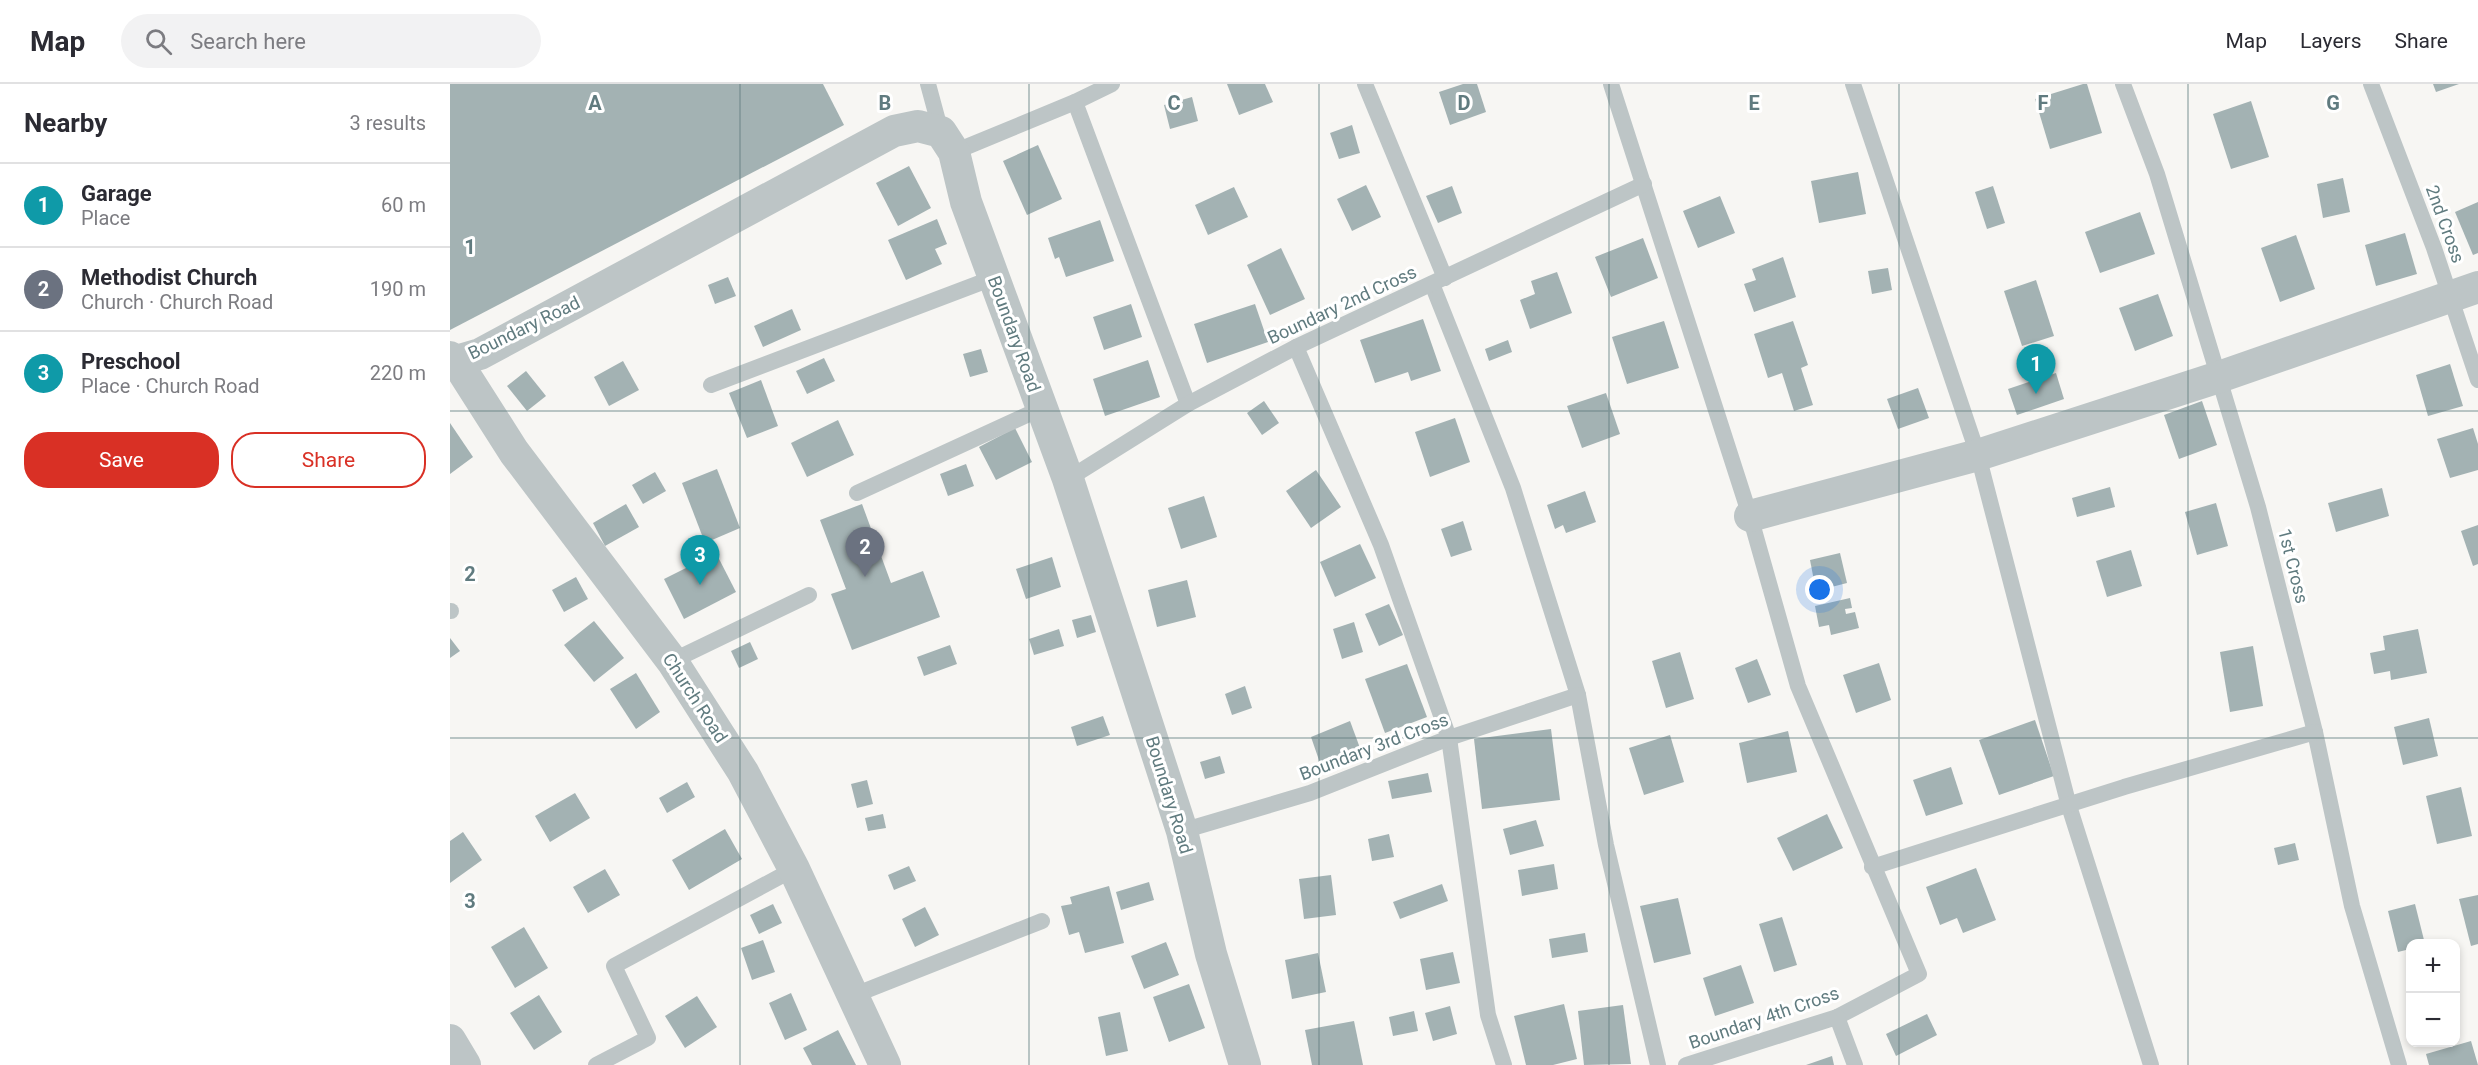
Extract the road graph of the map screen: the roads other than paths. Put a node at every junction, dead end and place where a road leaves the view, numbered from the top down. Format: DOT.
graph roads {
  1 [pos="928,84"];
  2 [pos="1112,84"];
  3 [pos="1365,84"];
  4 [pos="1611,84"];
  5 [pos="1853,84"];
  6 [pos="2123,84"];
  7 [pos="2371,84"];
  8 [pos="1075,102"];
  9 [pos="948,142"];
  10 [pos="1644,184"];
  11 [pos="993,278"];
  12 [pos="1438,281"];
  13 [pos="2465,292"];
  14 [pos="1296,347"];
  15 [pos="453,359"];
  16 [pos="2219,376"];
  17 [pos="2478,380"];
  18 [pos="711,385"];
  19 [pos="1188,404"];
  20 [pos="1042,408"];
  21 [pos="1978,455"];
  22 [pos="1068,479"];
  23 [pos="857,493"];
  24 [pos="1750,516"];
  25 [pos="809,595"];
  26 [pos="672,661"];
  27 [pos="1578,695"];
  28 [pos="2315,732"];
  29 [pos="1449,738"];
  30 [pos="2069,806"];
  31 [pos="1182,831"];
  32 [pos="1872,867"];
  33 [pos="794,869"];
  34 [pos="1041,921"];
  35 [pos="852,996"];
  36 [pos="1837,1017"];
  37 [pos="450,1040"];
  38 [pos="465,1065"];
  39 [pos="596,1065"];
  40 [pos="885,1065"];
  41 [pos="1245,1065"];
  42 [pos="1504,1065"];
  43 [pos="1658,1065"];
  44 [pos="1686,1065"];
  45 [pos="1855,1065"];
  46 [pos="2151,1065"];
  47 [pos="2399,1065"];
  1 -- 9 [label="lane"];
  2 -- 8 [label="lane"];
  3 -- 12 [label="lane"];
  4 -- 10 [label="lane"];
  5 -- 21 [label="lane"];
  6 -- 16 [label="lane, 1st Cross"];
  7 -- 13 [label="lane, 2nd Cross"];
  8 -- 9 [label="lane"];
  8 -- 19 [label="lane"];
  9 -- 11 [label="street, Boundary Road"];
  9 -- 15 [label="street, Boundary Road"];
  10 -- 12 [label="lane, Boundary 2nd Cross"];
  10 -- 24 [label="lane"];
  11 -- 18 [label="lane"];
  11 -- 20 [label="street, Boundary Road"];
  12 -- 14 [label="lane, Boundary 2nd Cross"];
  12 -- 27 [label="lane"];
  13 -- 16 [label="street"];
  13 -- 17 [label="lane, 2nd Cross"];
  14 -- 19 [label="lane, Boundary 2nd Cross"];
  14 -- 29 [label="lane"];
  15 -- 26 [label="street, Church Road"];
  16 -- 21 [label="street"];
  16 -- 28 [label="lane, 1st Cross"];
  19 -- 22 [label="lane, Boundary 2nd Cross"];
  20 -- 22 [label="street, Boundary Road"];
  20 -- 23 [label="lane"];
  21 -- 24 [label="street"];
  21 -- 30 [label="lane"];
  22 -- 31 [label="street, Boundary Road"];
  24 -- 32 [label="lane"];
  25 -- 26 [label="lane"];
  26 -- 33 [label="street, Church Road"];
  27 -- 29 [label="lane, Boundary 3rd Cross"];
  27 -- 43 [label="lane"];
  28 -- 30 [label="lane"];
  28 -- 47 [label="lane, 1st Cross"];
  29 -- 31 [label="lane, Boundary 3rd Cross"];
  29 -- 42 [label="lane"];
  30 -- 32 [label="lane"];
  30 -- 46 [label="lane"];
  31 -- 41 [label="street, Boundary Road"];
  32 -- 36 [label="lane, Boundary 4th Cross"];
  33 -- 35 [label="street, Church Road"];
  33 -- 39 [label="lane"];
  34 -- 35 [label="lane"];
  35 -- 40 [label="street, Church Road"];
  36 -- 44 [label="lane, Boundary 4th Cross"];
  36 -- 45 [label="lane"];
  37 -- 38 [label="street"];
}
